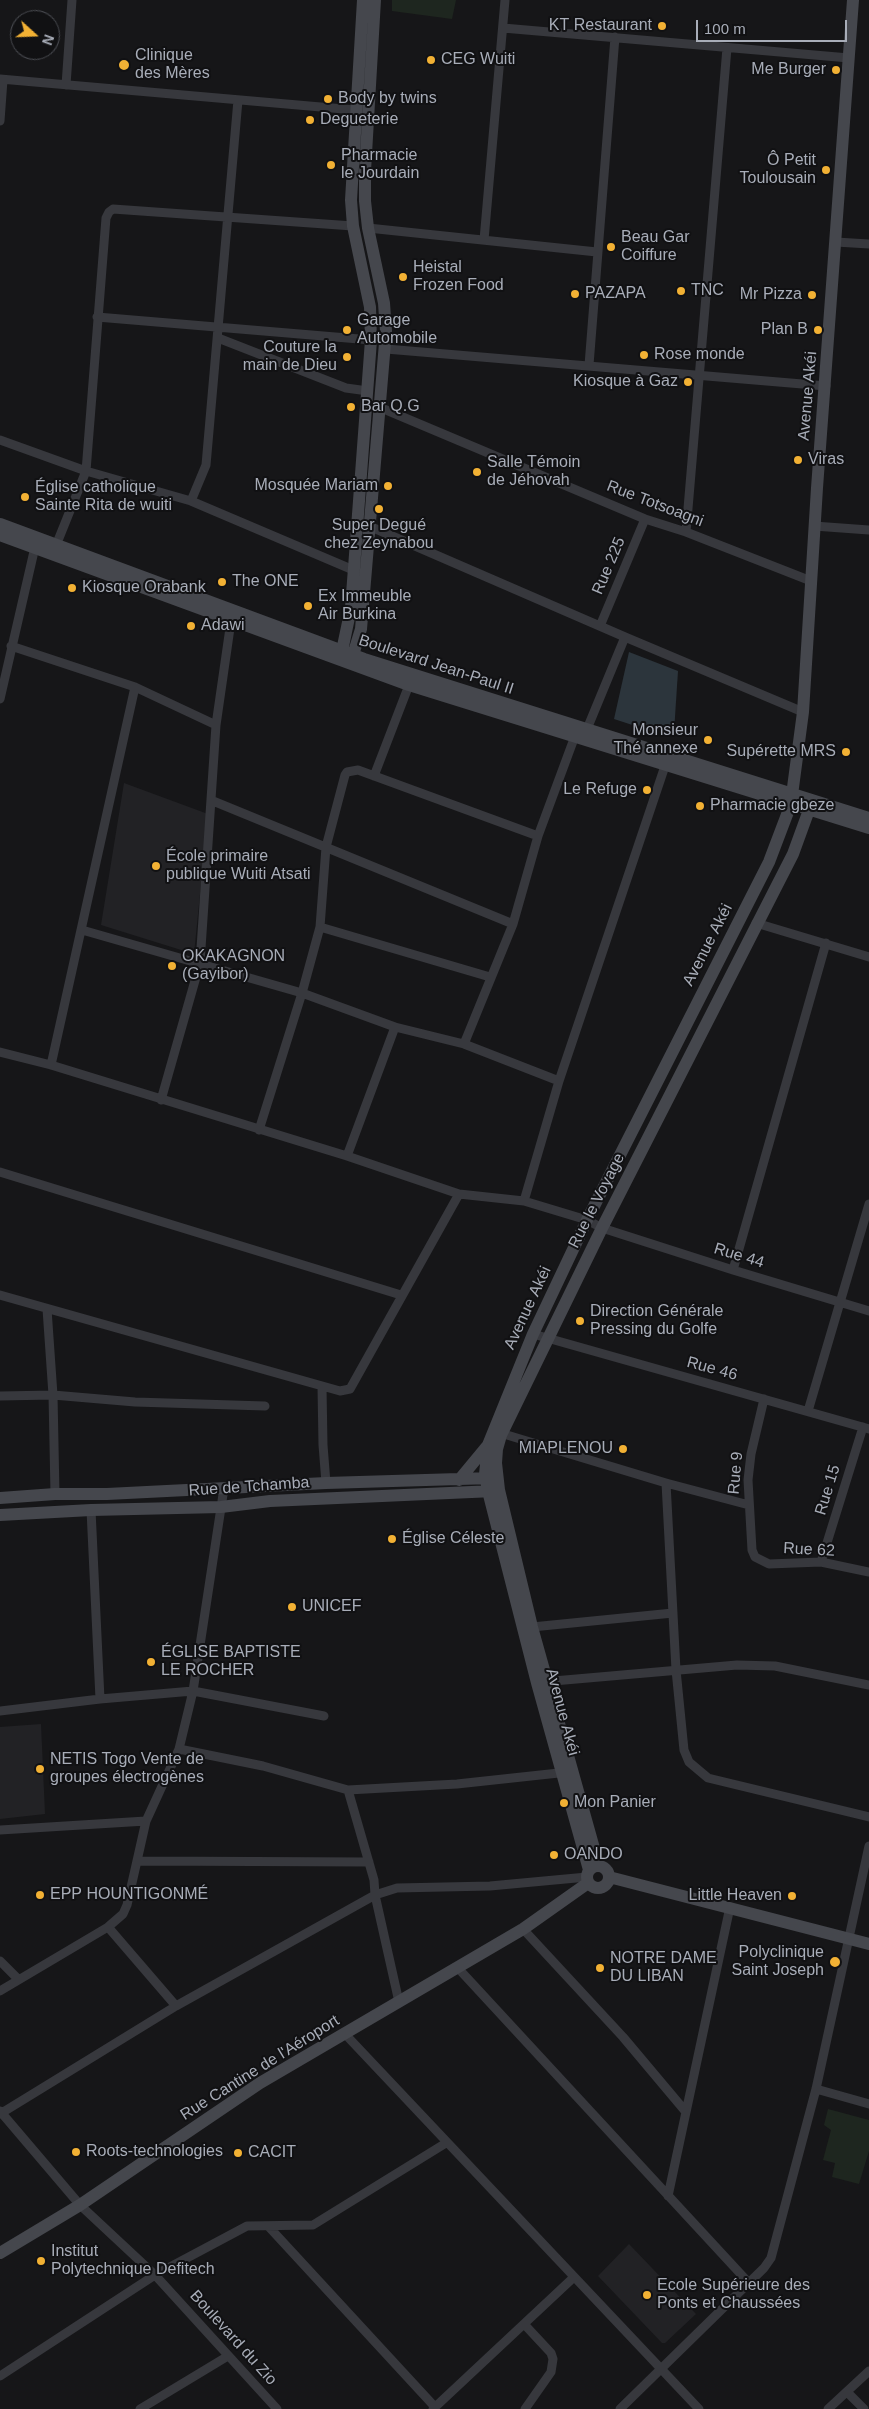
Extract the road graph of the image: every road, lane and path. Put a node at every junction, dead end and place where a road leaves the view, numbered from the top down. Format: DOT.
graph roads {
  1 [pos="72,0"];
  2 [pos="363,0"];
  3 [pos="375,0"];
  4 [pos="505,0"];
  5 [pos="853,0"];
  6 [pos="503,28"];
  7 [pos="615,37"];
  8 [pos="727,48"];
  9 [pos="849,58"];
  10 [pos="1,80"];
  11 [pos="66,85"];
  12 [pos="238,100"];
  13 [pos="355,110"];
  14 [pos="0,122"];
  15 [pos="229,218"];
  16 [pos="353,226"];
  17 [pos="368,228"];
  18 [pos="484,240"];
  19 [pos="836,242"];
  20 [pos="869,244"];
  21 [pos="597,252"];
  22 [pos="97,317"];
  23 [pos="219,328"];
  24 [pos="218,338"];
  25 [pos="371,340"];
  26 [pos="386,349"];
  27 [pos="589,365"];
  28 [pos="700,374"];
  29 [pos="826,386"];
  30 [pos="368,391"];
  31 [pos="379,407"];
  32 [pos="0,440"];
  33 [pos="86,471"];
  34 [pos="191,501"];
  35 [pos="645,519"];
  36 [pos="0,524"];
  37 [pos="369,526"];
  38 [pos="814,526"];
  39 [pos="869,530"];
  40 [pos="686,532"];
  41 [pos="0,535"];
  42 [pos="58,543"];
  43 [pos="35,547"];
  44 [pos="359,572"];
  45 [pos="811,581"];
  46 [pos="231,621"];
  47 [pos="349,623"];
  48 [pos="600,626"];
  49 [pos="625,637"];
  50 [pos="11,646"];
  51 [pos="330,646"];
  52 [pos="352,659"];
  53 [pos="3,671"];
  54 [pos="409,685"];
  55 [pos="135,687"];
  56 [pos="0,699"];
  57 [pos="803,712"];
  58 [pos="216,725"];
  59 [pos="587,729"];
  60 [pos="574,736"];
  61 [pos="666,763"];
  62 [pos="374,776"];
  63 [pos="797,800"];
  64 [pos="212,801"];
  65 [pos="869,818"];
  66 [pos="869,828"];
  67 [pos="538,836"];
  68 [pos="326,847"];
  69 [pos="756,923"];
  70 [pos="513,924"];
  71 [pos="320,928"];
  72 [pos="82,930"];
  73 [pos="826,943"];
  74 [pos="869,956"];
  75 [pos="200,962"];
  76 [pos="490,977"];
  77 [pos="302,993"];
  78 [pos="395,1027"];
  79 [pos="464,1044"];
  80 [pos="0,1052"];
  81 [pos="51,1065"];
  82 [pos="559,1081"];
  83 [pos="161,1100"];
  84 [pos="259,1130"];
  85 [pos="347,1156"];
  86 [pos="0,1172"];
  87 [pos="459,1194"];
  88 [pos="524,1201"];
  89 [pos="869,1204"];
  90 [pos="587,1220"];
  91 [pos="602,1228"];
  92 [pos="733,1270"];
  93 [pos="0,1295"];
  94 [pos="401,1295"];
  95 [pos="842,1302"];
  96 [pos="47,1309"];
  97 [pos="869,1310"];
  98 [pos="532,1334"];
  99 [pos="547,1339"];
  100 [pos="322,1387"];
  101 [pos="53,1395"];
  102 [pos="0,1396"];
  103 [pos="764,1399"];
  104 [pos="265,1406"];
  105 [pos="808,1411"];
  106 [pos="866,1428"];
  107 [pos="497,1432"];
  108 [pos="488,1445"];
  109 [pos="459,1480"];
  110 [pos="326,1483"];
  111 [pos="666,1483"];
  112 [pos="493,1485"];
  113 [pos="224,1488"];
  114 [pos="55,1494"];
  115 [pos="0,1498"];
  116 [pos="748,1505"];
  117 [pos="221,1508"];
  118 [pos="91,1510"];
  119 [pos="0,1515"];
  120 [pos="752,1550"];
  121 [pos="821,1562"];
  122 [pos="869,1572"];
  123 [pos="673,1614"];
  124 [pos="532,1627"];
  125 [pos="676,1670"];
  126 [pos="541,1682"];
  127 [pos="869,1684"];
  128 [pos="193,1691"];
  129 [pos="100,1698"];
  130 [pos="0,1711"];
  131 [pos="324,1716"];
  132 [pos="179,1749"];
  133 [pos="567,1772"];
  134 [pos="348,1790"];
  135 [pos="869,1817"];
  136 [pos="146,1821"];
  137 [pos="1,1828"];
  138 [pos="869,1846"];
  139 [pos="138,1861"];
  140 [pos="370,1862"];
  141 [pos="591,1874"];
  142 [pos="609,1877"];
  143 [pos="375,1895"];
  144 [pos="730,1907"];
  145 [pos="108,1927"];
  146 [pos="523,1929"];
  147 [pos="847,1938"];
  148 [pos="869,1944"];
  149 [pos="0,1961"];
  150 [pos="458,1967"];
  151 [pos="18,1980"];
  152 [pos="0,1991"];
  153 [pos="399,2002"];
  154 [pos="176,2006"];
  155 [pos="345,2034"];
  156 [pos="816,2089"];
  157 [pos="869,2104"];
  158 [pos="686,2112"];
  159 [pos="1,2113"];
  160 [pos="446,2143"];
  161 [pos="668,2196"];
  162 [pos="80,2205"];
  163 [pos="269,2227"];
  164 [pos="0,2253"];
  165 [pos="155,2275"];
  166 [pos="573,2278"];
  167 [pos="749,2282"];
  168 [pos="524,2324"];
  169 [pos="228,2356"];
  170 [pos="660,2369"];
  171 [pos="869,2371"];
  172 [pos="0,2376"];
  173 [pos="847,2392"];
  174 [pos="434,2408"];
  175 [pos="140,2409"];
  176 [pos="277,2409"];
  177 [pos="525,2409"];
  178 [pos="620,2409"];
  179 [pos="699,2409"];
  180 [pos="828,2409"];
  181 [pos="864,2409"];
  1 -- 11 [label="street"];
  2 -- 13 [label="main road"];
  3 -- 17 [label="main road"];
  4 -- 6 [label="street"];
  5 -- 9 [label="main road, Avenue Akéi"];
  6 -- 7 [label="street"];
  6 -- 18 [label="street"];
  7 -- 8 [label="street"];
  7 -- 21 [label="street"];
  8 -- 9 [label="street"];
  8 -- 28 [label="street"];
  9 -- 19 [label="main road, Avenue Akéi"];
  10 -- 11 [label="street"];
  10 -- 14 [label="street"];
  11 -- 12 [label="street"];
  12 -- 13 [label="street"];
  12 -- 15 [label="street"];
  13 -- 16 [label="main road"];
  15 -- 16 [label="street"];
  15 -- 22 [label="street"];
  15 -- 23 [label="street"];
  16 -- 25 [label="main road"];
  17 -- 18 [label="street"];
  17 -- 26 [label="main road"];
  18 -- 21 [label="street"];
  19 -- 20 [label="street"];
  19 -- 29 [label="main road, Avenue Akéi"];
  21 -- 27 [label="street"];
  22 -- 23 [label="street"];
  22 -- 33 [label="street"];
  23 -- 24 [label="street"];
  23 -- 25 [label="street"];
  24 -- 30 [label="street"];
  24 -- 34 [label="street"];
  25 -- 30 [label="main road"];
  26 -- 27 [label="street"];
  26 -- 31 [label="main road"];
  27 -- 28 [label="street"];
  28 -- 29 [label="street"];
  28 -- 40 [label="street"];
  29 -- 38 [label="main road, Avenue Akéi"];
  30 -- 44 [label="main road"];
  31 -- 35 [label="street, Rue Totsoagni"];
  31 -- 37 [label="main road"];
  32 -- 33 [label="street"];
  33 -- 34 [label="street"];
  33 -- 42 [label="street"];
  34 -- 44 [label="street"];
  35 -- 40 [label="street, Rue Totsoagni"];
  35 -- 48 [label="street, Rue 225"];
  36 -- 42 [label="main road, Boulevard Jean-Paul II"];
  37 -- 44 [label="main road"];
  37 -- 48 [label="street"];
  38 -- 39 [label="street"];
  38 -- 45 [label="main road, Avenue Akéi"];
  40 -- 45 [label="street, Rue Totsoagni"];
  41 -- 43 [label="main road, Boulevard Jean-Paul II"];
  42 -- 51 [label="main road, Boulevard Jean-Paul II"];
  43 -- 46 [label="main road, Boulevard Jean-Paul II"];
  43 -- 50 [label="street"];
  44 -- 47 [label="main road"];
  44 -- 52 [label="main road"];
  45 -- 57 [label="main road, Avenue Akéi"];
  46 -- 52 [label="main road, Boulevard Jean-Paul II"];
  46 -- 58 [label="street"];
  47 -- 51 [label="main road"];
  47 -- 52 [label="main road"];
  48 -- 49 [label="street"];
  49 -- 57 [label="street"];
  49 -- 59 [label="street"];
  50 -- 53 [label="street"];
  50 -- 55 [label="street"];
  51 -- 52 [label="main road, Boulevard Jean-Paul II"];
  52 -- 54 [label="main road, Boulevard Jean-Paul II"];
  52 -- 59 [label="main road, Boulevard Jean-Paul II"];
  53 -- 56 [label="street"];
  54 -- 60 [label="main road, Boulevard Jean-Paul II"];
  54 -- 62 [label="street"];
  55 -- 58 [label="street"];
  55 -- 72 [label="street"];
  57 -- 63 [label="main road, Avenue Akéi"];
  58 -- 64 [label="street"];
  59 -- 63 [label="main road, Boulevard Jean-Paul II"];
  60 -- 61 [label="main road, Boulevard Jean-Paul II"];
  60 -- 67 [label="street"];
  61 -- 63 [label="main road, Boulevard Jean-Paul II"];
  61 -- 82 [label="street"];
  62 -- 67 [label="street"];
  62 -- 68 [label="street"];
  63 -- 65 [label="main road, Boulevard Jean-Paul II"];
  63 -- 66 [label="main road, Boulevard Jean-Paul II"];
  63 -- 69 [label="main road, Rue le Voyage"];
  63 -- 90 [label="main road, Avenue Akéi"];
  64 -- 68 [label="street"];
  64 -- 75 [label="street"];
  67 -- 70 [label="street"];
  68 -- 70 [label="street"];
  68 -- 71 [label="street"];
  69 -- 73 [label="street"];
  69 -- 91 [label="main road, Rue le Voyage"];
  70 -- 76 [label="street"];
  71 -- 76 [label="street"];
  71 -- 77 [label="street"];
  72 -- 75 [label="street"];
  72 -- 81 [label="street"];
  73 -- 74 [label="street"];
  73 -- 92 [label="street"];
  75 -- 77 [label="street"];
  75 -- 83 [label="street"];
  76 -- 79 [label="street"];
  77 -- 78 [label="street"];
  77 -- 84 [label="street"];
  78 -- 79 [label="street"];
  78 -- 85 [label="street"];
  79 -- 82 [label="street"];
  80 -- 81 [label="street, Rue 44"];
  81 -- 83 [label="street, Rue 44"];
  82 -- 88 [label="street"];
  83 -- 84 [label="street, Rue 44"];
  84 -- 85 [label="street, Rue 44"];
  85 -- 87 [label="street, Rue 44"];
  86 -- 94 [label="street"];
  87 -- 88 [label="street, Rue 44"];
  87 -- 94 [label="street"];
  88 -- 90 [label="street, Rue 44"];
  89 -- 95 [label="street"];
  90 -- 91 [label="street, Rue 44"];
  90 -- 98 [label="main road, Avenue Akéi"];
  91 -- 92 [label="street, Rue 44"];
  91 -- 99 [label="main road, Rue le Voyage"];
  92 -- 95 [label="street, Rue 44"];
  93 -- 96 [label="street"];
  94 -- 100 [label="street"];
  95 -- 97 [label="street, Rue 44"];
  95 -- 105 [label="street"];
  96 -- 100 [label="street"];
  96 -- 101 [label="street"];
  98 -- 99 [label="street, Rue 46"];
  98 -- 107 [label="main road, Avenue Akéi"];
  99 -- 103 [label="street, Rue 46"];
  99 -- 107 [label="main road, Rue le Voyage"];
  100 -- 110 [label="street"];
  101 -- 102 [label="street"];
  101 -- 104 [label="street"];
  101 -- 114 [label="street"];
  103 -- 105 [label="street, Rue 46"];
  103 -- 116 [label="street, Rue 9"];
  105 -- 106 [label="street, Rue 46"];
  106 -- 121 [label="street, Rue 15"];
  107 -- 108 [label="main road, Avenue Akéi"];
  107 -- 111 [label="street"];
  107 -- 112 [label="main road, Rue le Voyage"];
  108 -- 109 [label="main road"];
  108 -- 112 [label="main road, Avenue Akéi"];
  109 -- 110 [label="main road, Rue de Tchamba"];
  109 -- 112 [label="main road, Rue de Tchamba"];
  110 -- 113 [label="main road, Rue de Tchamba"];
  111 -- 116 [label="street"];
  111 -- 123 [label="street"];
  112 -- 117 [label="main road, Rue de Tchamba"];
  112 -- 124 [label="main road, Rue le Voyage"];
  112 -- 126 [label="main road, Avenue Akéi"];
  113 -- 114 [label="main road, Rue de Tchamba"];
  113 -- 117 [label="street"];
  114 -- 115 [label="main road, Rue de Tchamba"];
  116 -- 120 [label="street, Rue 9"];
  117 -- 118 [label="main road, Rue de Tchamba"];
  117 -- 128 [label="street"];
  118 -- 119 [label="main road, Rue de Tchamba"];
  118 -- 129 [label="street"];
  120 -- 121 [label="street, Rue 62"];
  121 -- 122 [label="street, Rue 62"];
  123 -- 124 [label="street"];
  123 -- 125 [label="street"];
  124 -- 126 [label="main road, Rue le Voyage"];
  125 -- 126 [label="street"];
  125 -- 127 [label="street"];
  125 -- 135 [label="street"];
  126 -- 133 [label="main road, Rue le Voyage"];
  128 -- 129 [label="street"];
  128 -- 131 [label="street"];
  128 -- 132 [label="street"];
  129 -- 130 [label="street"];
  132 -- 134 [label="street"];
  132 -- 136 [label="street"];
  133 -- 134 [label="street"];
  133 -- 141 [label="main road, Rue le Voyage"];
  134 -- 140 [label="street"];
  136 -- 137 [label="street"];
  136 -- 139 [label="street"];
  138 -- 147 [label="street"];
  139 -- 140 [label="street"];
  139 -- 145 [label="street"];
  140 -- 143 [label="street"];
  141 -- 142 [label="main road"];
  141 -- 142 [label="main road"];
  141 -- 143 [label="street"];
  141 -- 146 [label="main road, Rue Cantine de l'Aéroport"];
  142 -- 144 [label="main road"];
  143 -- 153 [label="street"];
  143 -- 154 [label="street"];
  144 -- 147 [label="main road"];
  144 -- 158 [label="street"];
  145 -- 151 [label="street"];
  145 -- 154 [label="street"];
  146 -- 150 [label="main road, Rue Cantine de l'Aéroport"];
  146 -- 158 [label="street"];
  147 -- 148 [label="main road"];
  147 -- 156 [label="street"];
  149 -- 151 [label="street"];
  150 -- 153 [label="main road, Rue Cantine de l'Aéroport"];
  150 -- 161 [label="street"];
  151 -- 152 [label="street"];
  153 -- 155 [label="main road, Rue Cantine de l'Aéroport"];
  154 -- 159 [label="street"];
  155 -- 160 [label="street"];
  155 -- 162 [label="main road, Rue Cantine de l'Aéroport"];
  156 -- 157 [label="street"];
  156 -- 167 [label="street"];
  158 -- 161 [label="street"];
  159 -- 162 [label="street, Boulevard du Zio"];
  160 -- 163 [label="street"];
  160 -- 166 [label="street"];
  161 -- 167 [label="street"];
  162 -- 164 [label="main road, Rue Cantine de l'Aéroport"];
  162 -- 165 [label="street, Boulevard du Zio"];
  163 -- 165 [label="street"];
  163 -- 174 [label="street"];
  165 -- 169 [label="street, Boulevard du Zio"];
  165 -- 172 [label="street"];
  166 -- 168 [label="street"];
  166 -- 170 [label="street"];
  167 -- 170 [label="street"];
  168 -- 174 [label="street"];
  168 -- 177 [label="street"];
  169 -- 175 [label="street"];
  169 -- 176 [label="street, Boulevard du Zio"];
  170 -- 178 [label="street"];
  170 -- 179 [label="street"];
  171 -- 173 [label="street"];
  173 -- 180 [label="street"];
  173 -- 181 [label="street"];
}
